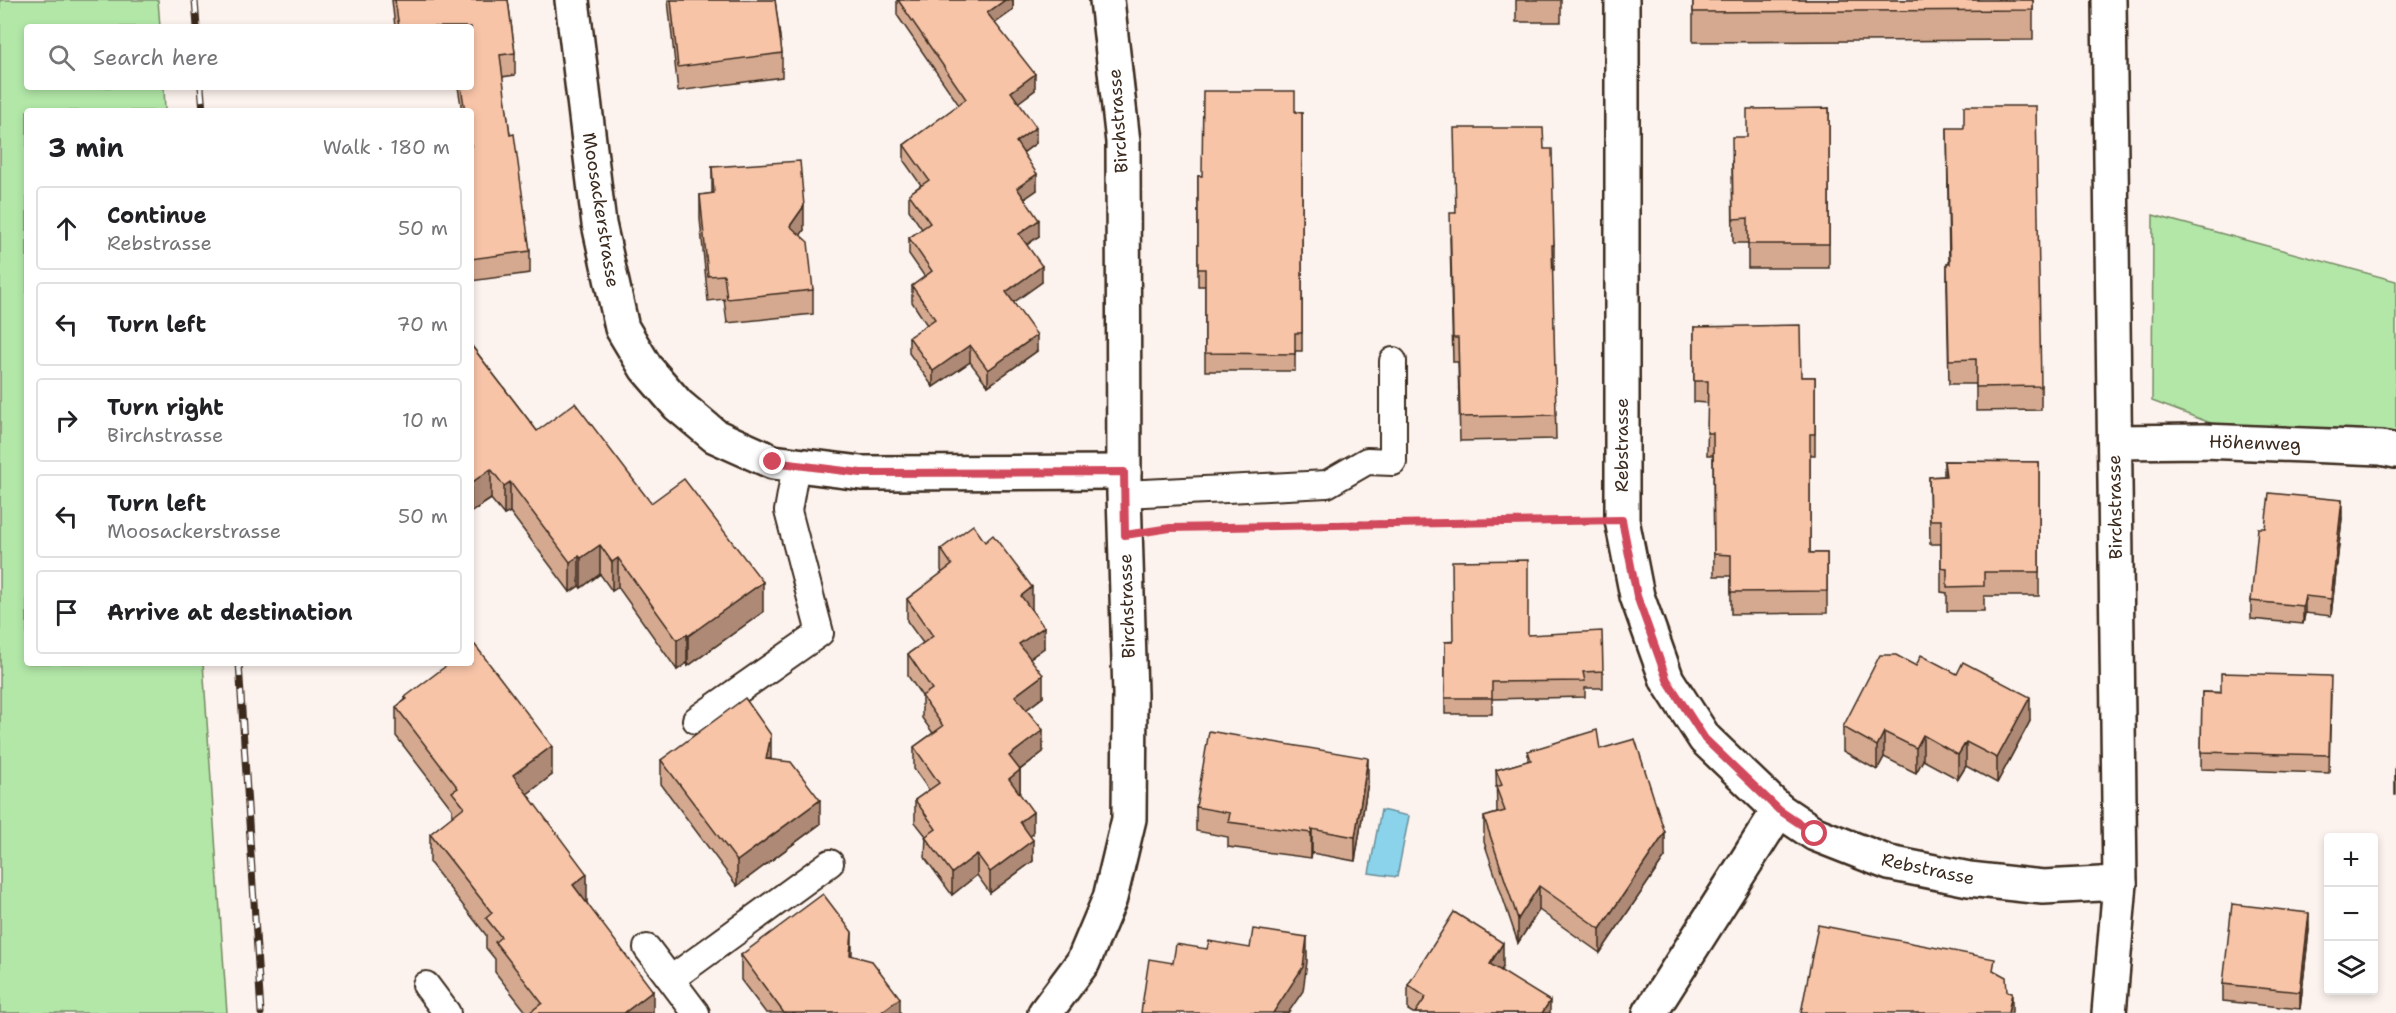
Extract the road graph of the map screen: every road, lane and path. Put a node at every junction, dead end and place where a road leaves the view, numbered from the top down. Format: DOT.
graph roads {
  1 [pos="572,0"];
  2 [pos="1107,0"];
  3 [pos="1622,0"];
  4 [pos="2109,0"];
  5 [pos="1393,361"];
  6 [pos="2115,442"];
  7 [pos="2396,451"];
  8 [pos="796,465"];
  9 [pos="1124,483"];
  10 [pos="1622,520"];
  11 [pos="1330,525"];
  12 [pos="696,720"];
  13 [pos="1779,810"];
  14 [pos="830,863"];
  15 [pos="2120,883"];
  16 [pos="647,948"];
  17 [pos="671,979"];
  18 [pos="426,984"];
  19 [pos="447,1013"];
  20 [pos="696,1013"];
  21 [pos="1044,1013"];
  22 [pos="1650,1013"];
  23 [pos="2109,1013"];
  1 -- 8 [label="street, Moosackerstrasse"];
  2 -- 9 [label="street, Birchstrasse"];
  3 -- 10 [label="street, Rebstrasse"];
  4 -- 6 [label="street, Birchstrasse"];
  5 -- 9 [label="lane"];
  6 -- 7 [label="street, Höhenweg"];
  6 -- 15 [label="street, Birchstrasse"];
  8 -- 9 [label="street, Moosackerstrasse"];
  8 -- 12 [label="lane"];
  9 -- 21 [label="street, Birchstrasse"];
  10 -- 11 [label="path"];
  10 -- 13 [label="street, Rebstrasse"];
  13 -- 15 [label="street, Rebstrasse"];
  13 -- 22 [label="street"];
  14 -- 17 [label="lane"];
  15 -- 23 [label="street, Birchstrasse"];
  16 -- 17 [label="lane"];
  17 -- 20 [label="lane"];
  18 -- 19 [label="lane"];
}
